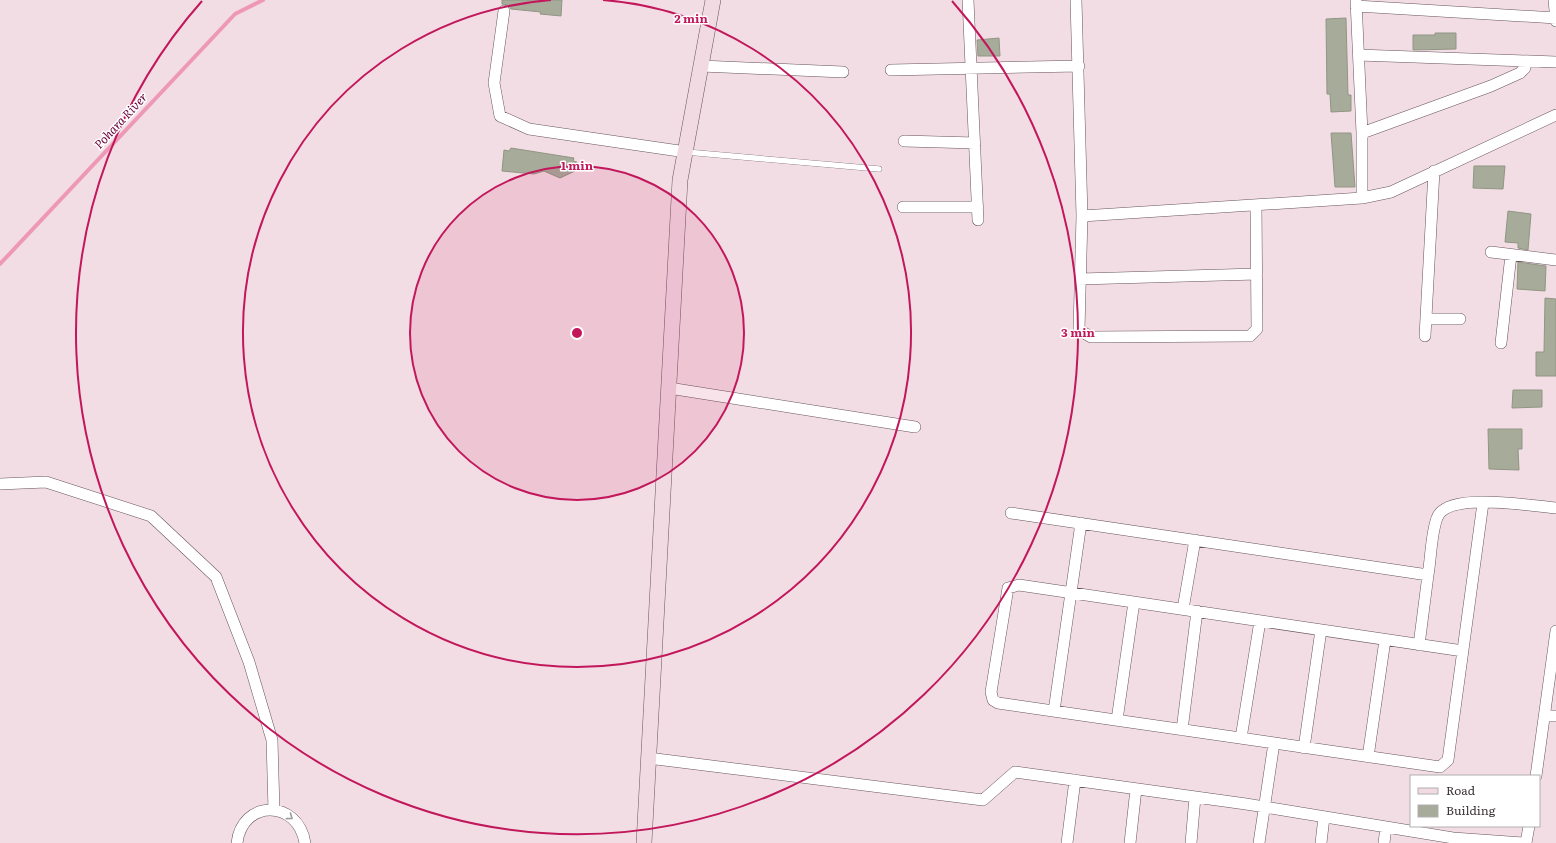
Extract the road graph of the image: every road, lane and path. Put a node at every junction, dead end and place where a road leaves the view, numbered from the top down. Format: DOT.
graph roads {
  1 [pos="713,0"];
  2 [pos="968,0"];
  3 [pos="1076,0"];
  4 [pos="1554,0"];
  5 [pos="1356,3"];
  6 [pos="504,11"];
  7 [pos="1556,19"];
  8 [pos="1358,55"];
  9 [pos="1526,61"];
  10 [pos="1556,62"];
  11 [pos="701,66"];
  12 [pos="1079,66"];
  13 [pos="971,68"];
  14 [pos="891,70"];
  15 [pos="844,72"];
  16 [pos="1556,115"];
  17 [pos="1362,133"];
  18 [pos="904,141"];
  19 [pos="975,143"];
  20 [pos="686,152"];
  21 [pos="879,169"];
  22 [pos="1434,171"];
  23 [pos="1362,198"];
  24 [pos="1256,205"];
  25 [pos="903,206"];
  26 [pos="978,207"];
  27 [pos="1082,216"];
  28 [pos="978,220"];
  29 [pos="1491,252"];
  30 [pos="1511,255"];
  31 [pos="1556,260"];
  32 [pos="1257,274"];
  33 [pos="1080,279"];
  34 [pos="1426,320"];
  35 [pos="1460,320"];
  36 [pos="1426,336"];
  37 [pos="1501,343"];
  38 [pos="669,388"];
  39 [pos="915,427"];
  40 [pos="0,484"];
  41 [pos="1483,503"];
  42 [pos="1556,508"];
  43 [pos="1011,513"];
  44 [pos="1081,523"];
  45 [pos="1195,540"];
  46 [pos="1428,575"];
  47 [pos="1071,593"];
  48 [pos="1134,602"];
  49 [pos="1183,609"];
  50 [pos="1197,611"];
  51 [pos="1260,621"];
  52 [pos="1321,630"];
  53 [pos="1556,630"];
  54 [pos="1385,640"];
  55 [pos="1419,645"];
  56 [pos="1463,651"];
  57 [pos="1054,711"];
  58 [pos="1550,716"];
  59 [pos="1117,720"];
  60 [pos="1182,730"];
  61 [pos="1241,738"];
  62 [pos="1274,743"];
  63 [pos="1304,748"];
  64 [pos="1368,757"];
  65 [pos="648,758"];
  66 [pos="1536,775"];
  67 [pos="1074,780"];
  68 [pos="1136,789"];
  69 [pos="1195,797"];
  70 [pos="1264,807"];
  71 [pos="274,810"];
  72 [pos="1324,817"];
  73 [pos="1386,827"];
  74 [pos="1529,827"];
  75 [pos="1453,841"];
  76 [pos="237,843"];
  77 [pos="305,843"];
  78 [pos="644,843"];
  79 [pos="1066,843"];
  80 [pos="1130,843"];
  81 [pos="1191,843"];
  82 [pos="1259,843"];
  83 [pos="1322,843"];
  84 [pos="1384,843"];
  85 [pos="1523,843"];
  86 [pos="1526,843"];
  1 -- 11 [label="street"];
  2 -- 13 [label="street"];
  3 -- 12 [label="street"];
  4 -- 7 [label="street"];
  5 -- 7 [label="street"];
  5 -- 8 [label="street"];
  6 -- 20 [label="street"];
  8 -- 9 [label="street"];
  8 -- 17 [label="street"];
  9 -- 10 [label="street"];
  9 -- 17 [label="street"];
  11 -- 15 [label="street"];
  11 -- 20 [label="street"];
  12 -- 13 [label="street"];
  12 -- 27 [label="street"];
  13 -- 14 [label="street"];
  13 -- 19 [label="street"];
  16 -- 22 [label="street"];
  17 -- 23 [label="street"];
  18 -- 19 [label="street"];
  19 -- 26 [label="street"];
  20 -- 21 [label="lane"];
  20 -- 38 [label="street"];
  22 -- 23 [label="street"];
  22 -- 34 [label="street"];
  23 -- 24 [label="street"];
  24 -- 27 [label="street"];
  24 -- 32 [label="street"];
  25 -- 26 [label="street"];
  26 -- 28 [label="street"];
  27 -- 33 [label="street"];
  29 -- 30 [label="street"];
  30 -- 31 [label="street"];
  30 -- 37 [label="street"];
  32 -- 33 [label="street"];
  32 -- 33 [label="street"];
  34 -- 35 [label="street"];
  34 -- 36 [label="street"];
  38 -- 39 [label="street"];
  38 -- 65 [label="street"];
  40 -- 71 [label="street"];
  41 -- 42 [label="street"];
  41 -- 46 [label="street"];
  41 -- 56 [label="street"];
  43 -- 44 [label="street"];
  44 -- 45 [label="street"];
  44 -- 47 [label="street"];
  45 -- 46 [label="street"];
  45 -- 49 [label="street"];
  46 -- 55 [label="street"];
  47 -- 48 [label="street"];
  47 -- 57 [label="street"];
  47 -- 57 [label="street"];
  48 -- 49 [label="street"];
  48 -- 59 [label="street"];
  49 -- 50 [label="street"];
  50 -- 51 [label="street"];
  50 -- 60 [label="street"];
  51 -- 52 [label="street"];
  51 -- 61 [label="street"];
  52 -- 54 [label="street"];
  52 -- 63 [label="street"];
  53 -- 58 [label="street"];
  54 -- 55 [label="street"];
  54 -- 64 [label="street"];
  55 -- 56 [label="street"];
  56 -- 64 [label="street"];
  57 -- 59 [label="street"];
  58 -- 66 [label="street"];
  59 -- 60 [label="street"];
  60 -- 61 [label="street"];
  61 -- 62 [label="street"];
  62 -- 63 [label="street"];
  62 -- 70 [label="street"];
  63 -- 64 [label="street"];
  65 -- 67 [label="street"];
  65 -- 78 [label="street"];
  67 -- 68 [label="street"];
  67 -- 79 [label="street"];
  68 -- 69 [label="street"];
  68 -- 80 [label="street"];
  69 -- 70 [label="street"];
  69 -- 81 [label="street"];
  70 -- 72 [label="street"];
  70 -- 82 [label="street"];
  71 -- 76 [label="street"];
  71 -- 77 [label="street, one-way"];
  72 -- 73 [label="street"];
  72 -- 83 [label="street"];
  73 -- 75 [label="street"];
  73 -- 84 [label="street"];
  74 -- 86 [label="street"];
  75 -- 85 [label="street"];
}
